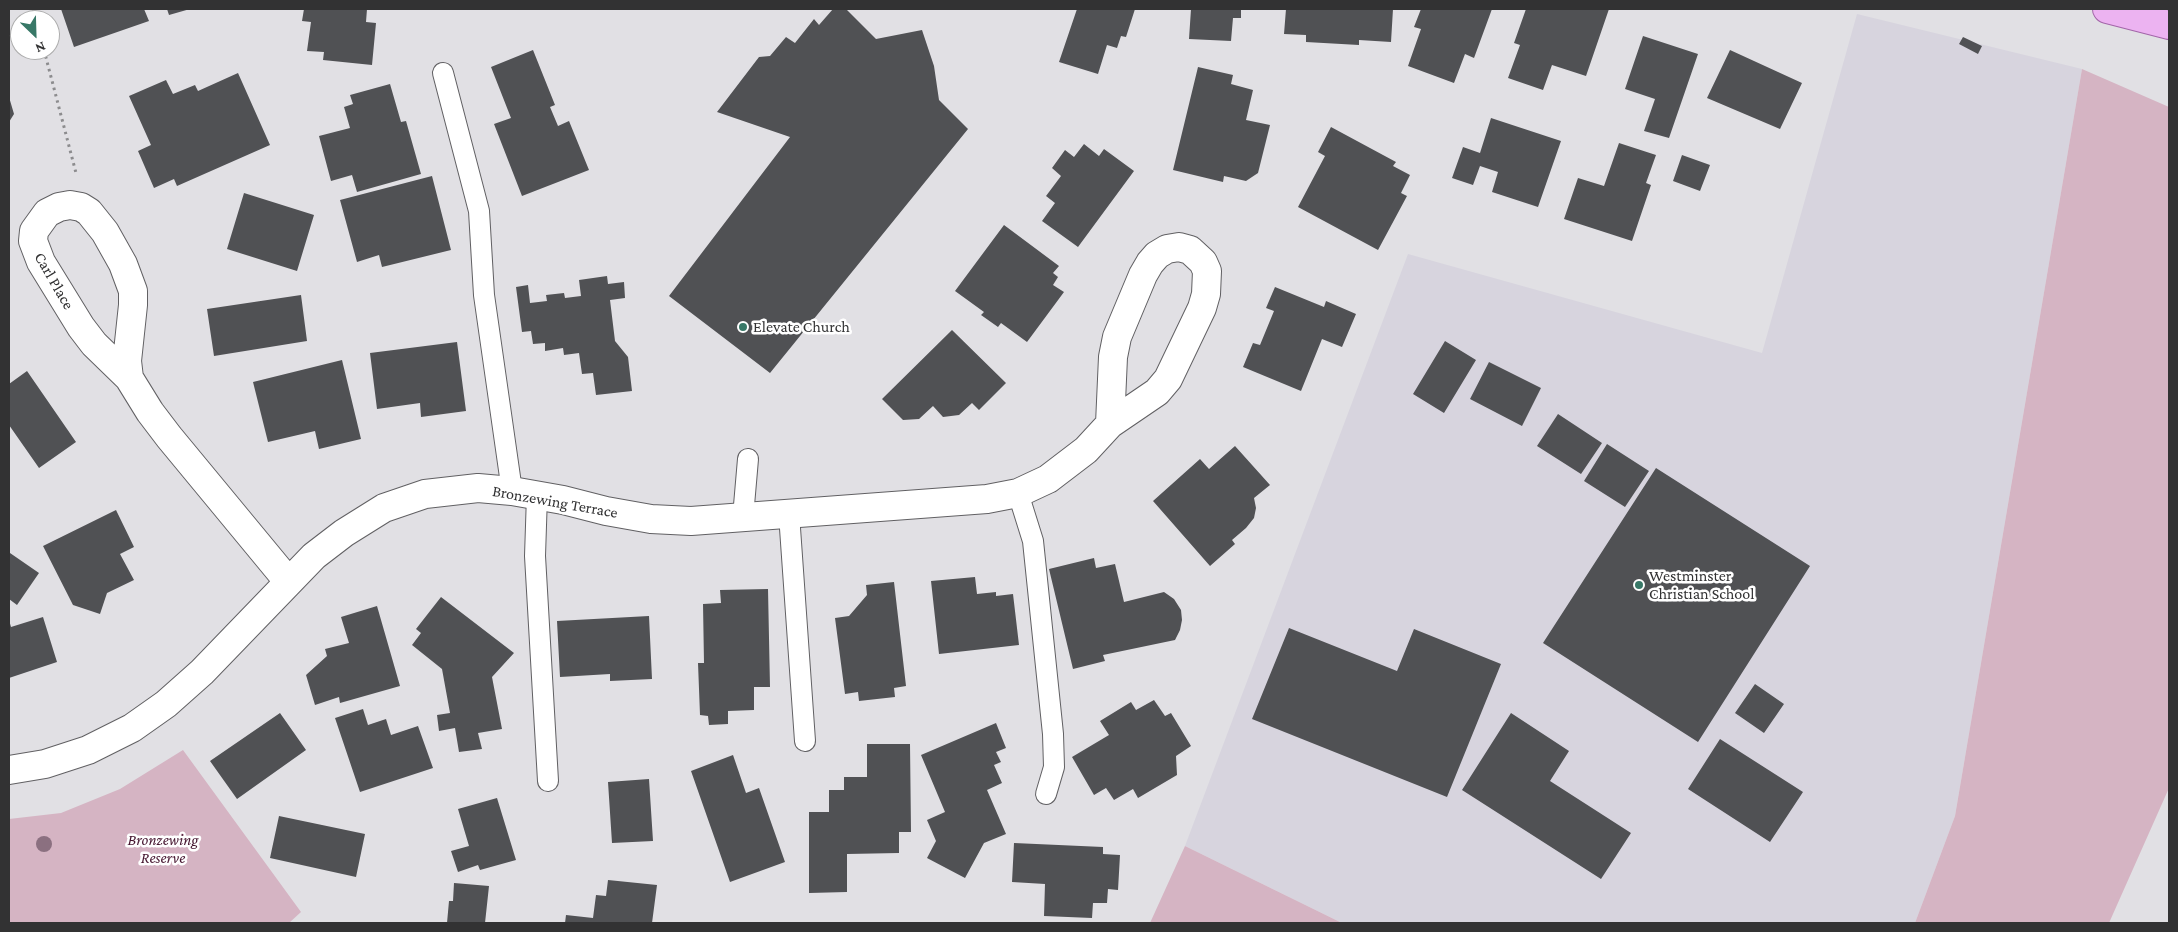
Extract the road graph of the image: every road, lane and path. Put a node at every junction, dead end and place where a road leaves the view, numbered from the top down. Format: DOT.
graph roads {
  1 [pos="2108,9"];
  2 [pos="2169,25"];
  3 [pos="47,60"];
  4 [pos="443,73"];
  5 [pos="78,179"];
  6 [pos="129,378"];
  7 [pos="1110,424"];
  8 [pos="748,459"];
  9 [pos="524,493"];
  10 [pos="1018,493"];
  11 [pos="789,514"];
  12 [pos="743,517"];
  13 [pos="288,581"];
  14 [pos="805,741"];
  15 [pos="9,770"];
  16 [pos="548,781"];
  17 [pos="1046,794"];
  1 -- 2 [label="main road"];
  3 -- 5 [label="path"];
  4 -- 9 [label="lane"];
  6 -- 6 [label="street, Carl Place"];
  6 -- 13 [label="street, Carl Place"];
  7 -- 7 [label="street, Bronzewing Terrace"];
  7 -- 10 [label="street, Bronzewing Terrace"];
  8 -- 12 [label="lane"];
  9 -- 12 [label="street, Bronzewing Terrace"];
  9 -- 13 [label="street, Bronzewing Terrace"];
  9 -- 16 [label="lane"];
  10 -- 11 [label="street, Bronzewing Terrace"];
  10 -- 17 [label="lane"];
  11 -- 12 [label="street, Bronzewing Terrace"];
  11 -- 14 [label="lane"];
  13 -- 15 [label="street, Bronzewing Terrace"];
}
